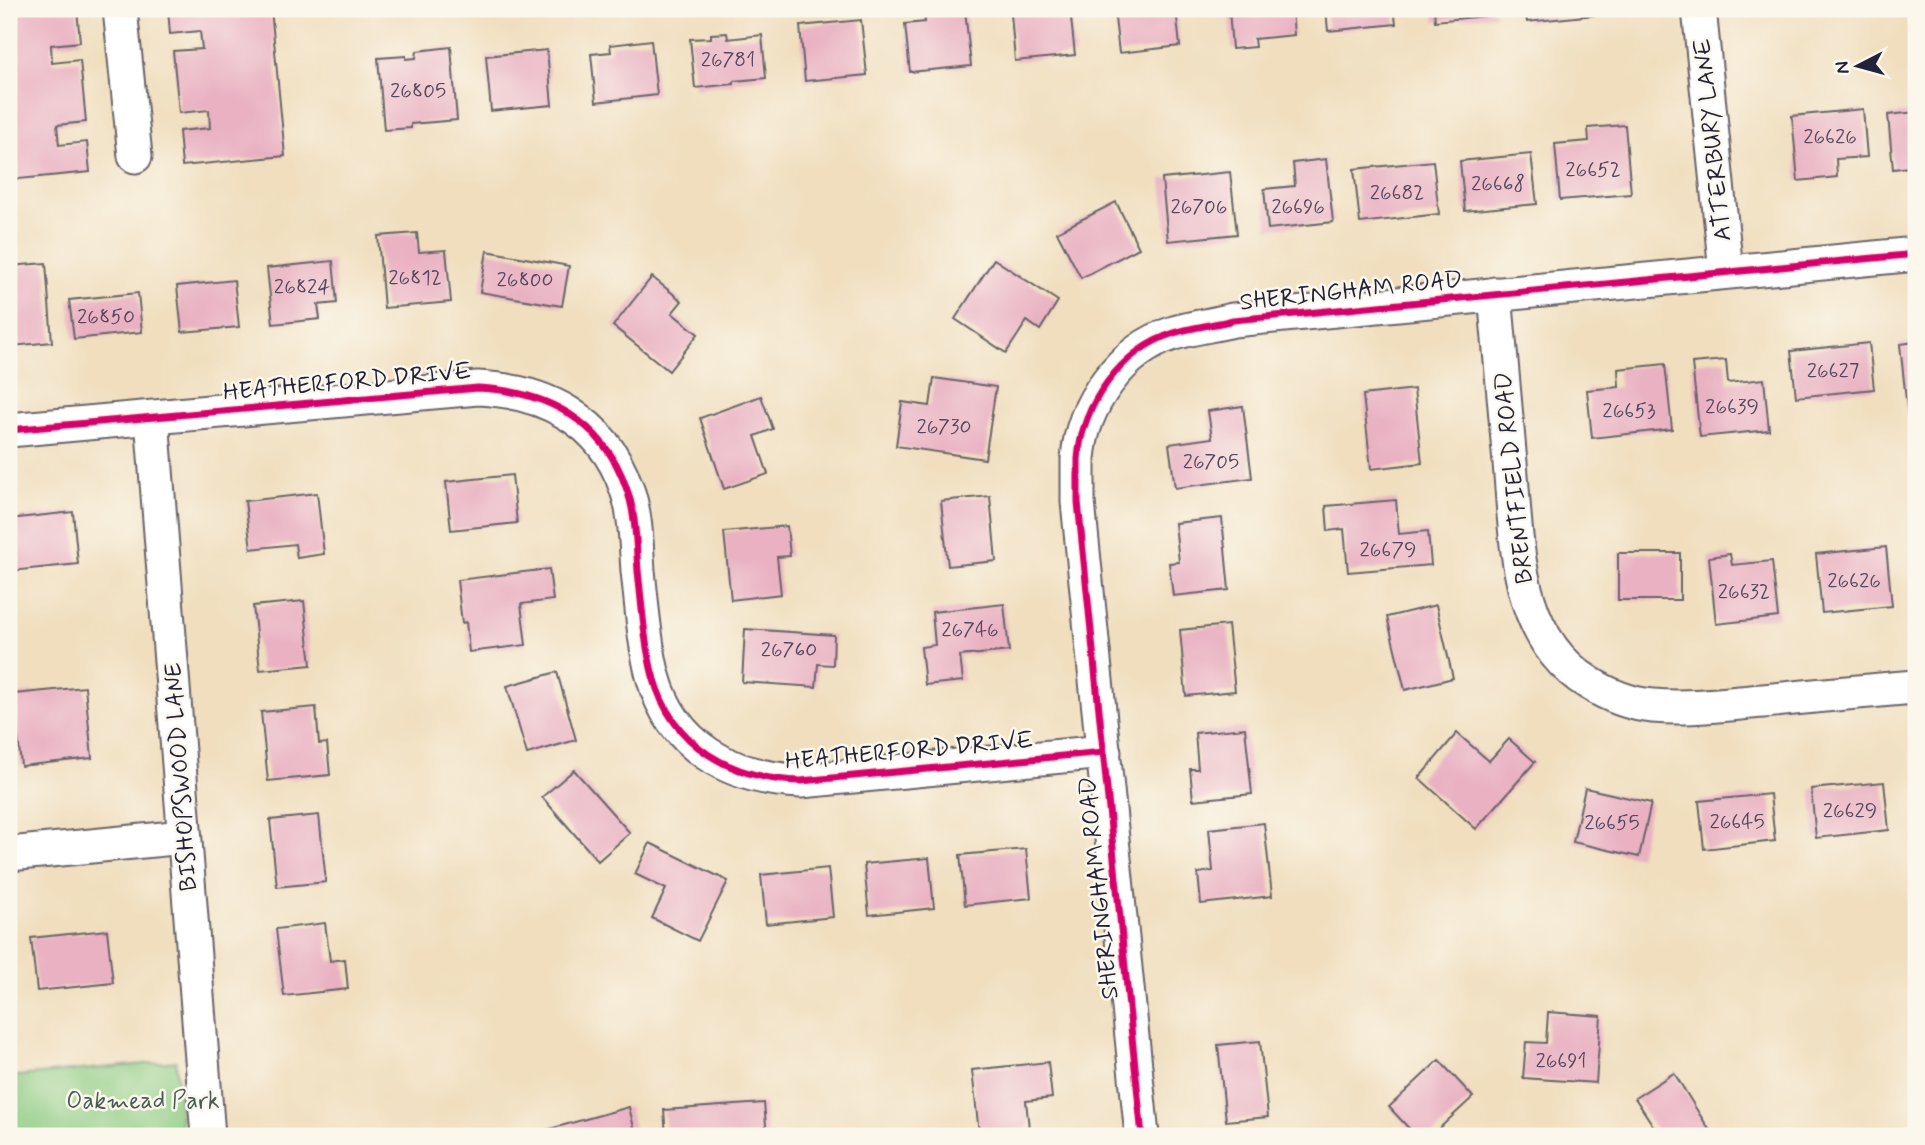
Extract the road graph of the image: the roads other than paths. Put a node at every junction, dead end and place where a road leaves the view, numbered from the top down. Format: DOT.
graph roads {
  1 [pos="120,9"];
  2 [pos="1699,9"];
  3 [pos="135,156"];
  4 [pos="1916,254"];
  5 [pos="1726,271"];
  6 [pos="1495,295"];
  7 [pos="152,418"];
  8 [pos="9,430"];
  9 [pos="1916,687"];
  10 [pos="1104,752"];
  11 [pos="184,837"];
  12 [pos="9,854"];
  13 [pos="208,1136"];
  14 [pos="1142,1136"];
  1 -- 3 [label="street"];
  2 -- 5 [label="street, ATTERBURY LANE"];
  4 -- 5 [label="street, SHERINGHAM ROAD"];
  5 -- 6 [label="street, SHERINGHAM ROAD"];
  6 -- 9 [label="street, BRENTFIELD ROAD"];
  6 -- 10 [label="street, SHERINGHAM ROAD"];
  7 -- 8 [label="street, HEATHERFORD DRIVE"];
  7 -- 10 [label="street, HEATHERFORD DRIVE"];
  7 -- 11 [label="street, BISHOPSWOOD LANE"];
  10 -- 14 [label="street, SHERINGHAM ROAD"];
  11 -- 12 [label="street"];
  11 -- 13 [label="street, BISHOPSWOOD LANE"];
}
